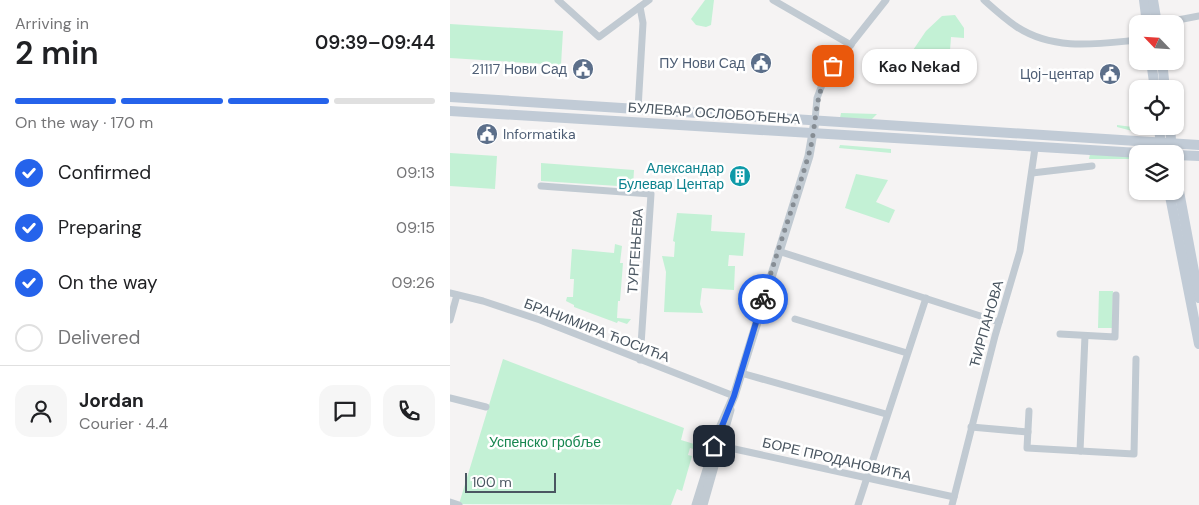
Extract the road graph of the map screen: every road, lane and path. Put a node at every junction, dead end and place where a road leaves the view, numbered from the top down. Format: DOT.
graph roads {
  1 [pos="558,0"];
  2 [pos="649,0"];
  3 [pos="773,0"];
  4 [pos="886,0"];
  5 [pos="984,0"];
  6 [pos="1144,0"];
  7 [pos="1153,0"];
  8 [pos="640,6"];
  9 [pos="1145,15"];
  10 [pos="1156,15"];
  11 [pos="1199,16"];
  12 [pos="1184,19"];
  13 [pos="1129,41"];
  14 [pos="851,45"];
  15 [pos="450,97"];
  16 [pos="638,109"];
  17 [pos="450,111"];
  18 [pos="815,121"];
  19 [pos="814,133"];
  20 [pos="1199,146"];
  21 [pos="1129,147"];
  22 [pos="1035,148"];
  23 [pos="1184,148"];
  24 [pos="1129,149"];
  25 [pos="1184,153"];
  26 [pos="1199,156"];
  27 [pos="1092,166"];
  28 [pos="1032,173"];
  29 [pos="541,186"];
  30 [pos="1171,200"];
  31 [pos="1181,200"];
  32 [pos="778,250"];
  33 [pos="454,294"];
  34 [pos="1116,295"];
  35 [pos="926,298"];
  36 [pos="1199,298"];
  37 [pos="796,319"];
  38 [pos="450,320"];
  39 [pos="999,322"];
  40 [pos="1060,334"];
  41 [pos="1085,336"];
  42 [pos="1199,344"];
  43 [pos="907,353"];
  44 [pos="1136,359"];
  45 [pos="640,360"];
  46 [pos="741,373"];
  47 [pos="450,398"];
  48 [pos="732,400"];
  49 [pos="486,407"];
  50 [pos="1029,411"];
  51 [pos="886,414"];
  52 [pos="971,427"];
  53 [pos="1028,432"];
  54 [pos="718,446"];
  55 [pos="1080,451"];
  56 [pos="865,479"];
  57 [pos="953,501"];
  58 [pos="450,502"];
  59 [pos="459,505"];
  60 [pos="696,505"];
  61 [pos="703,505"];
  62 [pos="858,505"];
  1 -- 8 [label="street"];
  2 -- 8 [label="street"];
  3 -- 14 [label="street"];
  4 -- 14 [label="street"];
  5 -- 13 [label="street"];
  6 -- 9 [label="main road"];
  7 -- 10 [label="main road"];
  8 -- 16 [label="street, БУЛЕВАР ОСЛОБОЂЕЊА"];
  11 -- 12 [label="street"];
  14 -- 18 [label="street"];
  15 -- 16 [label="main road, БУЛЕВАР ОСЛОБОЂЕЊА"];
  16 -- 18 [label="main road, БУЛЕВАР ОСЛОБОЂЕЊА"];
  17 -- 19 [label="main road, БУЛЕВАР ОСЛОБОЂЕЊА"];
  18 -- 19 [label="street"];
  18 -- 21 [label="main road, БУЛЕВАР ОСЛОБОЂЕЊА"];
  19 -- 22 [label="main road, БУЛЕВАР ОСЛОБОЂЕЊА"];
  19 -- 32 [label="street"];
  20 -- 23 [label="main road, БУЛЕВАР ОСЛОБОЂЕЊА"];
  22 -- 24 [label="main road, БУЛЕВАР ОСЛОБОЂЕЊА"];
  22 -- 28 [label="street, ЋИРПАНОВА"];
  25 -- 26 [label="main road, БУЛЕВАР ОСЛОБОЂЕЊА"];
  27 -- 28 [label="street"];
  28 -- 39 [label="street, ЋИРПАНОВА"];
  29 -- 45 [label="street, ТУРГЕЊЕВА"];
  30 -- 42 [label="main road"];
  31 -- 36 [label="main road"];
  32 -- 35 [label="street"];
  32 -- 46 [label="street"];
  33 -- 38 [label="street"];
  33 -- 45 [label="street, БРАНИМИРА ЋОСИЋА"];
  34 -- 41 [label="street"];
  35 -- 39 [label="street"];
  35 -- 43 [label="street"];
  37 -- 43 [label="street"];
  39 -- 52 [label="street, ЋИРПАНОВА"];
  40 -- 41 [label="street"];
  41 -- 55 [label="street"];
  43 -- 51 [label="street"];
  44 -- 55 [label="street"];
  45 -- 48 [label="street, БРАНИМИРА ЋОСИЋА"];
  46 -- 48 [label="street"];
  46 -- 51 [label="street"];
  47 -- 49 [label="street"];
  48 -- 54 [label="street"];
  50 -- 53 [label="street"];
  51 -- 56 [label="street"];
  52 -- 53 [label="street"];
  52 -- 57 [label="street, ЋИРПАНОВА"];
  53 -- 55 [label="street"];
  54 -- 56 [label="street, БОРЕ ПРОДАНОВИЋА"];
  54 -- 60 [label="street"];
  54 -- 61 [label="street"];
  56 -- 57 [label="street, БОРЕ ПРОДАНОВИЋА"];
  56 -- 62 [label="street"];
  58 -- 59 [label="street"];
}
